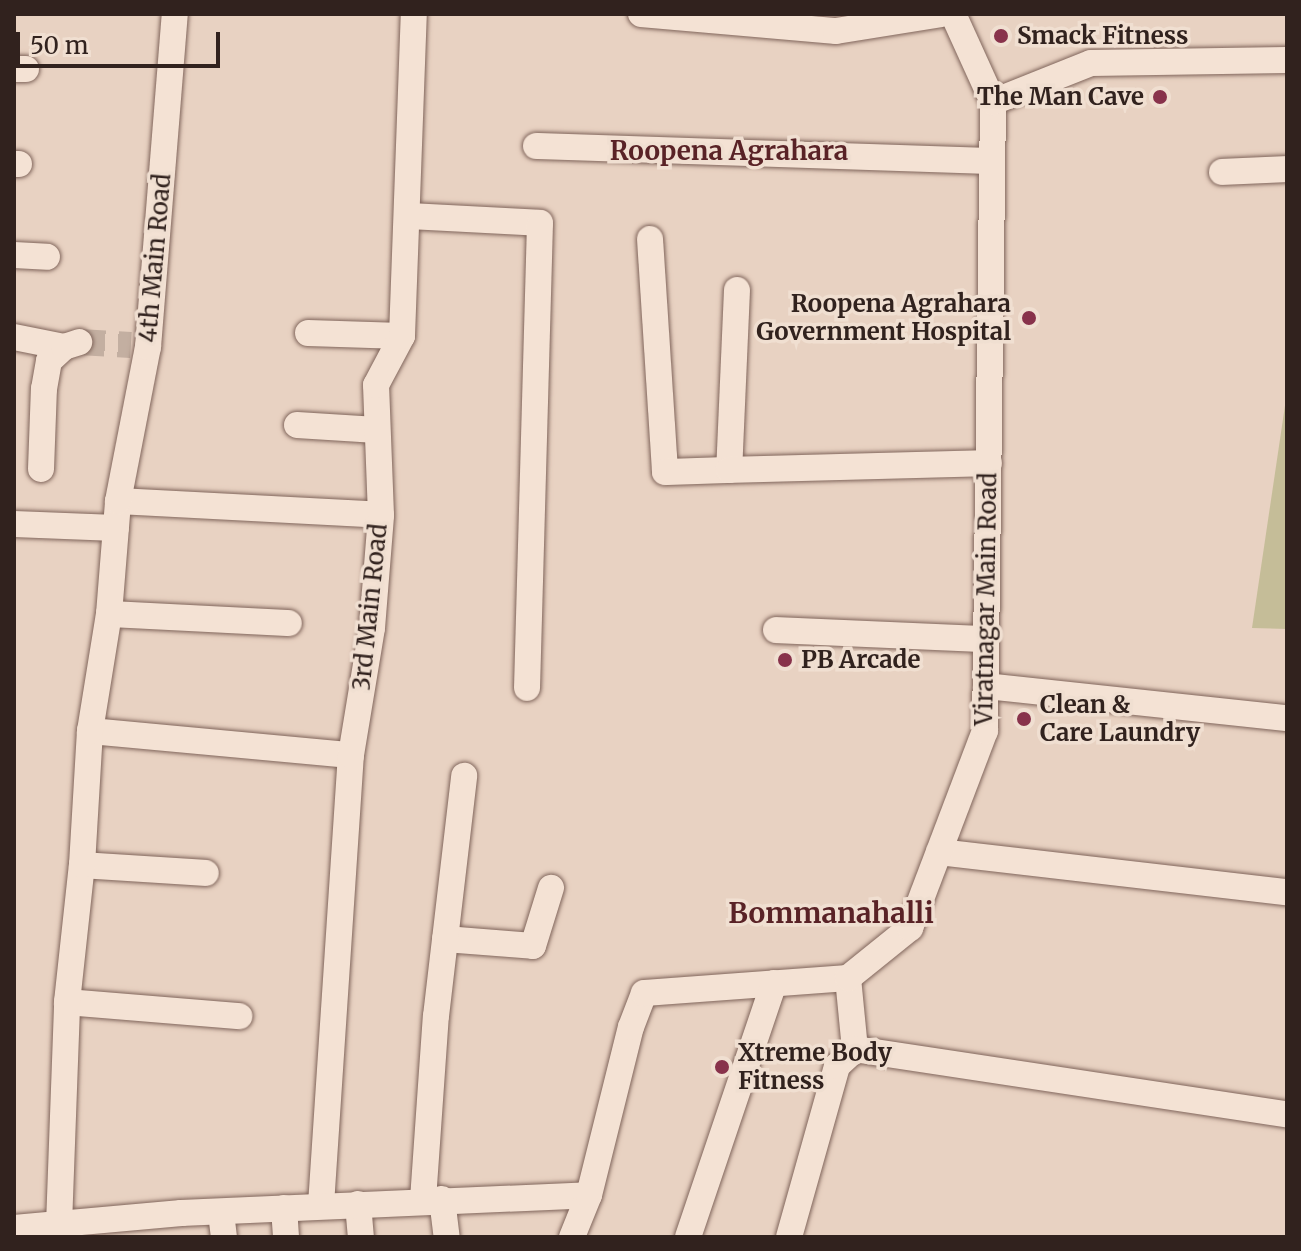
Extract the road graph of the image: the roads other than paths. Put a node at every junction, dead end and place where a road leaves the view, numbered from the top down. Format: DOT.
graph roads {
  1 [pos="175,14"];
  2 [pos="414,14"];
  3 [pos="641,14"];
  4 [pos="941,14"];
  5 [pos="953,14"];
  6 [pos="1287,60"];
  7 [pos="993,102"];
  8 [pos="536,146"];
  9 [pos="992,161"];
  10 [pos="1287,169"];
  11 [pos="1222,172"];
  12 [pos="408,216"];
  13 [pos="650,239"];
  14 [pos="14,255"];
  15 [pos="47,257"];
  16 [pos="737,290"];
  17 [pos="308,333"];
  18 [pos="402,336"];
  19 [pos="14,337"];
  20 [pos="297,425"];
  21 [pos="377,430"];
  22 [pos="989,463"];
  23 [pos="41,469"];
  24 [pos="729,470"];
  25 [pos="118,501"];
  26 [pos="381,515"];
  27 [pos="14,524"];
  28 [pos="116,528"];
  29 [pos="109,614"];
  30 [pos="289,623"];
  31 [pos="776,630"];
  32 [pos="986,639"];
  33 [pos="986,686"];
  34 [pos="527,688"];
  35 [pos="1287,718"];
  36 [pos="90,731"];
  37 [pos="351,755"];
  38 [pos="464,776"];
  39 [pos="939,852"];
  40 [pos="82,865"];
  41 [pos="206,873"];
  42 [pos="551,888"];
  43 [pos="1287,892"];
  44 [pos="445,939"];
  45 [pos="848,978"];
  46 [pos="774,983"];
  47 [pos="67,1002"];
  48 [pos="239,1016"];
  49 [pos="855,1049"];
  50 [pos="1287,1114"];
  51 [pos="589,1195"];
  52 [pos="432,1199"];
  53 [pos="358,1204"];
  54 [pos="321,1205"];
  55 [pos="284,1208"];
  56 [pos="182,1225"];
  57 [pos="222,1225"];
  58 [pos="14,1228"];
  59 [pos="71,1228"];
  60 [pos="286,1237"];
  61 [pos="361,1237"];
  62 [pos="447,1237"];
  63 [pos="572,1237"];
  64 [pos="688,1237"];
  65 [pos="789,1237"];
  1 -- 25 [label="street, 4th Main Road"];
  2 -- 12 [label="street, 3rd Main Road"];
  3 -- 4 [label="street"];
  5 -- 7 [label="street, Viratnagar Main Road"];
  6 -- 7 [label="street"];
  7 -- 9 [label="street, Viratnagar Main Road"];
  8 -- 9 [label="street"];
  9 -- 22 [label="street, Viratnagar Main Road"];
  10 -- 11 [label="street"];
  12 -- 18 [label="street, 3rd Main Road"];
  12 -- 34 [label="street"];
  13 -- 24 [label="street"];
  14 -- 15 [label="street"];
  16 -- 24 [label="street"];
  17 -- 18 [label="street"];
  18 -- 21 [label="street, 3rd Main Road"];
  19 -- 23 [label="street"];
  20 -- 21 [label="street"];
  21 -- 26 [label="street, 3rd Main Road"];
  22 -- 24 [label="street"];
  22 -- 32 [label="street, Viratnagar Main Road"];
  25 -- 26 [label="street"];
  25 -- 28 [label="street, 4th Main Road"];
  26 -- 37 [label="street, 3rd Main Road"];
  27 -- 28 [label="street"];
  28 -- 29 [label="street, 4th Main Road"];
  29 -- 30 [label="street"];
  29 -- 36 [label="street, 4th Main Road"];
  31 -- 32 [label="street"];
  32 -- 33 [label="street, Viratnagar Main Road"];
  33 -- 35 [label="street"];
  33 -- 39 [label="street, Viratnagar Main Road"];
  36 -- 37 [label="street"];
  36 -- 40 [label="street, 4th Main Road"];
  37 -- 54 [label="street, 3rd Main Road"];
  38 -- 44 [label="street"];
  39 -- 43 [label="street"];
  39 -- 45 [label="street, Viratnagar Main Road"];
  40 -- 41 [label="street"];
  40 -- 47 [label="street, 4th Main Road"];
  42 -- 44 [label="street"];
  44 -- 52 [label="street"];
  45 -- 46 [label="street"];
  45 -- 49 [label="street"];
  46 -- 51 [label="street"];
  46 -- 64 [label="street"];
  47 -- 48 [label="street"];
  47 -- 59 [label="street, 4th Main Road"];
  49 -- 50 [label="street"];
  49 -- 65 [label="street"];
  51 -- 52 [label="street"];
  51 -- 63 [label="street"];
  52 -- 53 [label="street"];
  52 -- 62 [label="street"];
  53 -- 54 [label="street"];
  53 -- 61 [label="street"];
  54 -- 55 [label="street"];
  55 -- 57 [label="street"];
  55 -- 60 [label="street"];
  56 -- 57 [label="street"];
  56 -- 59 [label="street"];
  58 -- 59 [label="street"];
}
